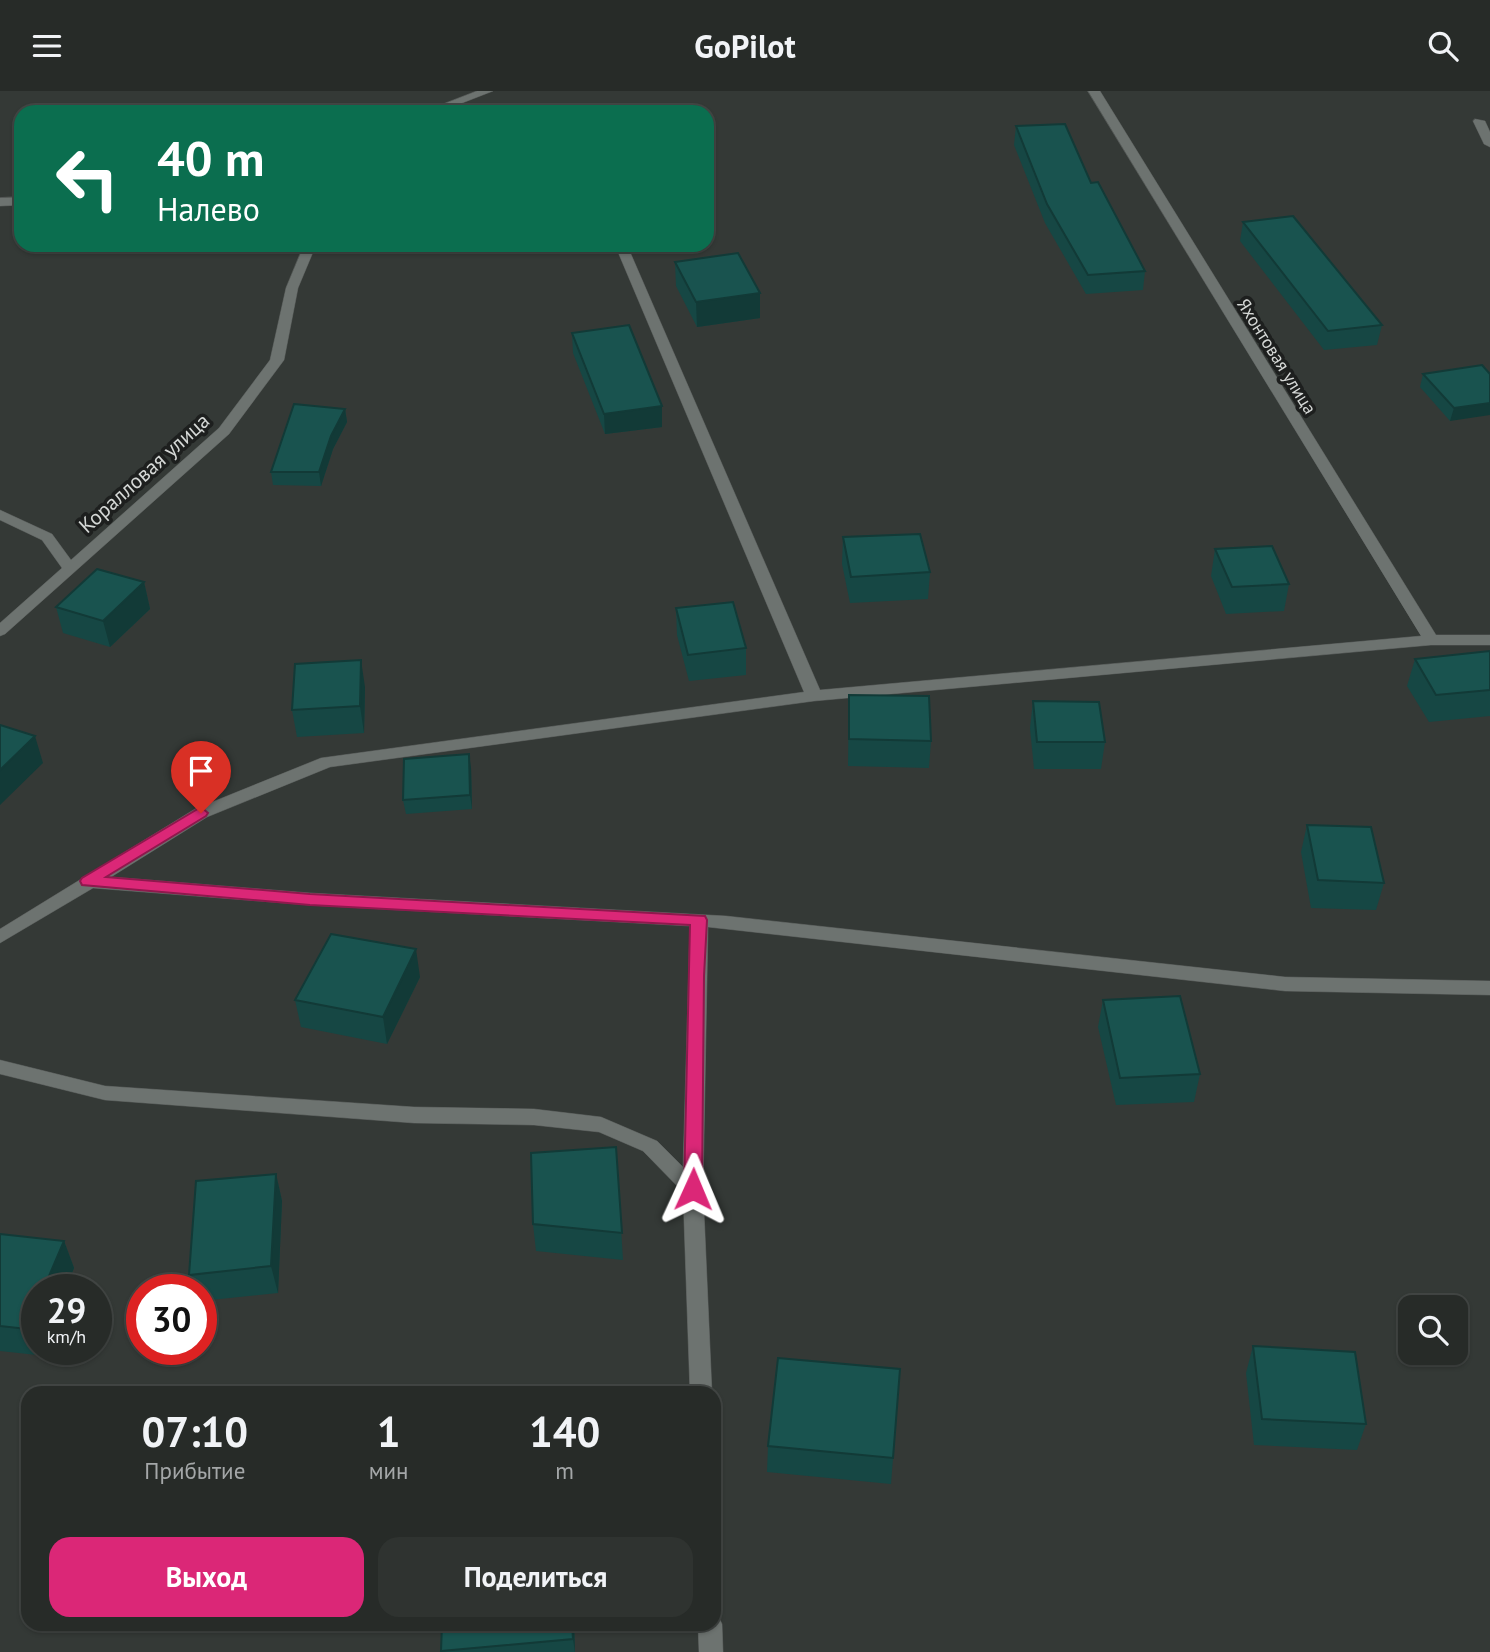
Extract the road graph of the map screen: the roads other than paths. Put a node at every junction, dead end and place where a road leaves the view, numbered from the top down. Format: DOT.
graph roads {
  1 [pos="455,91"];
  2 [pos="487,91"];
  3 [pos="1094,91"];
  4 [pos="440,105"];
  5 [pos="449,105"];
  6 [pos="1479,121"];
  7 [pos="1490,144"];
  8 [pos="307,252"];
  9 [pos="624,252"];
  10 [pos="0,514"];
  11 [pos="69,568"];
  12 [pos="0,631"];
  13 [pos="1431,640"];
  14 [pos="1490,640"];
  15 [pos="814,696"];
  16 [pos="88,881"];
  17 [pos="699,920"];
  18 [pos="0,937"];
  19 [pos="1490,988"];
  20 [pos="0,1067"];
  21 [pos="693,1189"];
  22 [pos="701,1386"];
  23 [pos="710,1631"];
  24 [pos="711,1652"];
  1 -- 4 [label="street"];
  2 -- 5 [label="street"];
  3 -- 13 [label="street, Яхонтовая улица"];
  6 -- 7 [label="street"];
  8 -- 11 [label="street, Коралловая улица"];
  9 -- 15 [label="street"];
  10 -- 11 [label="street"];
  11 -- 12 [label="street, Коралловая улица"];
  13 -- 14 [label="street"];
  13 -- 15 [label="street"];
  15 -- 16 [label="street"];
  16 -- 17 [label="street"];
  16 -- 18 [label="street"];
  17 -- 19 [label="street"];
  17 -- 21 [label="street"];
  20 -- 21 [label="street"];
  21 -- 22 [label="street"];
  23 -- 24 [label="street"];
}
